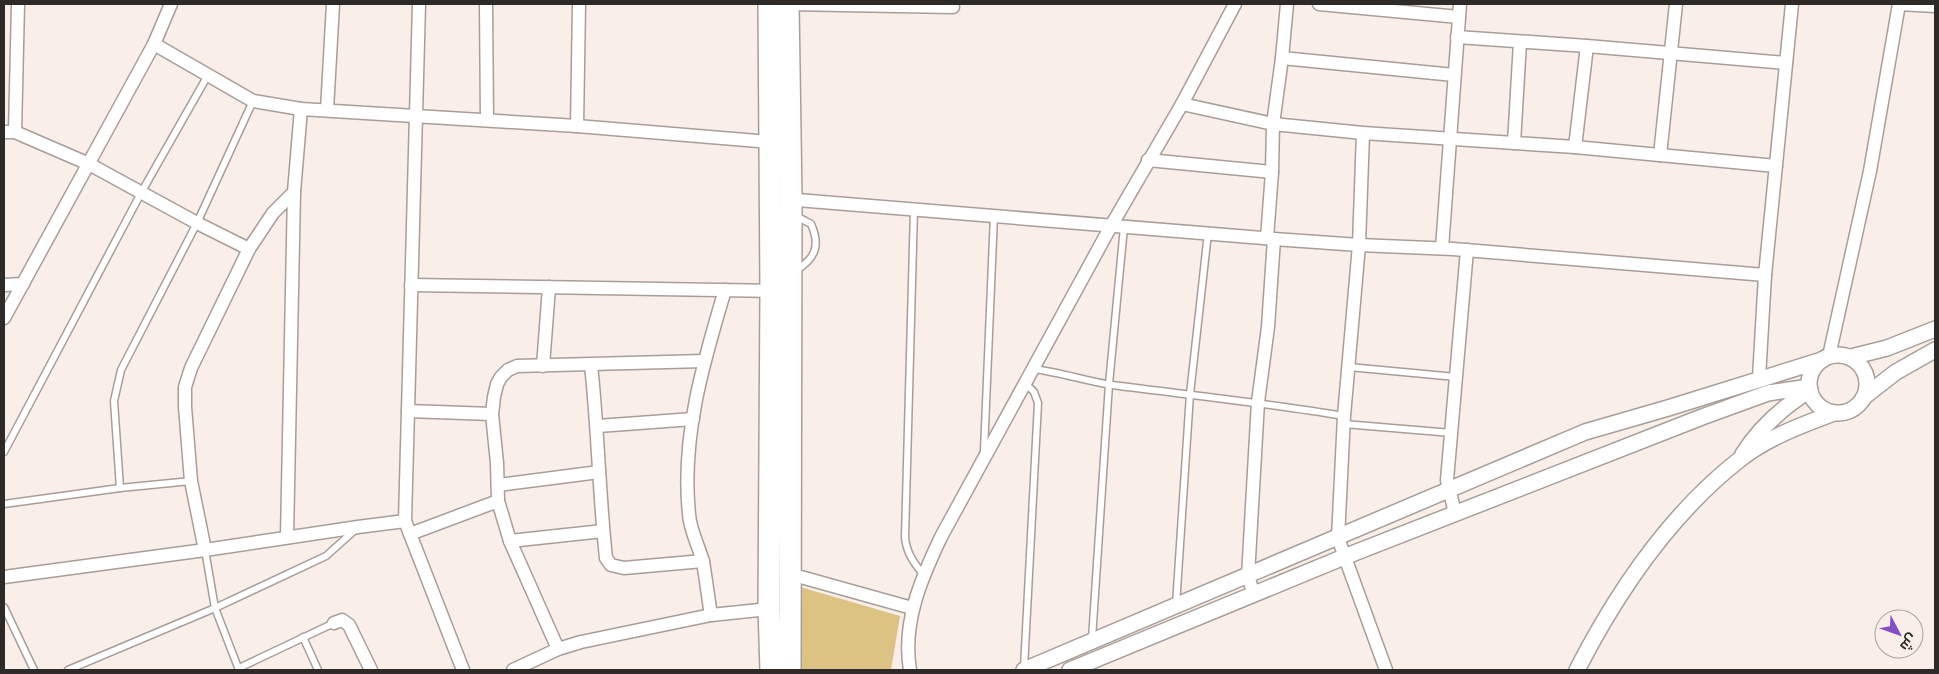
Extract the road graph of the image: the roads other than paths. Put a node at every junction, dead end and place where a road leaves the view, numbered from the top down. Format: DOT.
graph roads {
  1 [pos="18,4"];
  2 [pos="171,4"];
  3 [pos="334,4"];
  4 [pos="419,4"];
  5 [pos="486,4"];
  6 [pos="580,4"];
  7 [pos="769,4"];
  8 [pos="788,4"];
  9 [pos="1235,4"];
  10 [pos="1287,4"];
  11 [pos="1319,4"];
  12 [pos="1460,4"];
  13 [pos="1676,4"];
  14 [pos="1792,4"];
  15 [pos="1899,4"];
  16 [pos="1935,6"];
  17 [pos="953,7"];
  18 [pos="1459,17"];
  19 [pos="1457,37"];
  20 [pos="1520,42"];
  21 [pos="154,44"];
  22 [pos="1587,46"];
  23 [pos="1671,53"];
  24 [pos="1282,58"];
  25 [pos="1786,63"];
  26 [pos="208,75"];
  27 [pos="1454,75"];
  28 [pos="253,101"];
  29 [pos="1182,104"];
  30 [pos="301,109"];
  31 [pos="327,110"];
  32 [pos="416,115"];
  33 [pos="487,120"];
  34 [pos="1273,124"];
  35 [pos="577,126"];
  36 [pos="9,132"];
  37 [pos="1363,133"];
  38 [pos="1449,138"];
  39 [pos="770,142"];
  40 [pos="1514,143"];
  41 [pos="1575,148"];
  42 [pos="1660,155"];
  43 [pos="1148,160"];
  44 [pos="89,164"];
  45 [pos="1776,166"];
  46 [pos="1272,172"];
  47 [pos="294,192"];
  48 [pos="141,193"];
  49 [pos="784,204"];
  50 [pos="914,208"];
  51 [pos="994,215"];
  52 [pos="197,223"];
  53 [pos="1118,226"];
  54 [pos="1208,233"];
  55 [pos="1270,238"];
  56 [pos="1360,245"];
  57 [pos="1442,248"];
  58 [pos="249,249"];
  59 [pos="1467,250"];
  60 [pos="1765,275"];
  61 [pos="23,284"];
  62 [pos="4,285"];
  63 [pos="412,285"];
  64 [pos="783,285"];
  65 [pos="549,287"];
  66 [pos="725,290"];
  67 [pos="4,318"];
  68 [pos="1935,330"];
  69 [pos="1935,350"];
  70 [pos="1851,357"];
  71 [pos="1825,358"];
  72 [pos="704,361"];
  73 [pos="591,365"];
  74 [pos="543,366"];
  75 [pos="1349,367"];
  76 [pos="1033,370"];
  77 [pos="1456,377"];
  78 [pos="1759,378"];
  79 [pos="1026,384"];
  80 [pos="1109,384"];
  81 [pos="1810,389"];
  82 [pos="1778,391"];
  83 [pos="1190,394"];
  84 [pos="1865,396"];
  85 [pos="1258,402"];
  86 [pos="1785,407"];
  87 [pos="408,410"];
  88 [pos="1834,413"];
  89 [pos="492,414"];
  90 [pos="692,419"];
  91 [pos="1344,420"];
  92 [pos="598,426"];
  93 [pos="1452,433"];
  94 [pos="4,452"];
  95 [pos="984,458"];
  96 [pos="1739,459"];
  97 [pos="599,472"];
  98 [pos="191,481"];
  99 [pos="498,485"];
  100 [pos="120,488"];
  101 [pos="1448,490"];
  102 [pos="498,501"];
  103 [pos="4,504"];
  104 [pos="1455,513"];
  105 [pos="406,521"];
  106 [pos="358,526"];
  107 [pos="603,531"];
  108 [pos="410,534"];
  109 [pos="287,536"];
  110 [pos="1338,538"];
  111 [pos="510,541"];
  112 [pos="205,550"];
  113 [pos="1344,557"];
  114 [pos="702,561"];
  115 [pos="790,574"];
  116 [pos="923,574"];
  117 [pos="1248,576"];
  118 [pos="4,577"];
  119 [pos="1254,595"];
  120 [pos="1176,606"];
  121 [pos="4,607"];
  122 [pos="214,608"];
  123 [pos="912,608"];
  124 [pos="769,609"];
  125 [pos="711,615"];
  126 [pos="334,623"];
  127 [pos="303,638"];
  128 [pos="1092,642"];
  129 [pos="558,649"];
  130 [pos="1099,659"];
  131 [pos="239,669"];
  132 [pos="1383,669"];
  133 [pos="34,670"];
  134 [pos="68,670"];
  135 [pos="318,670"];
  136 [pos="371,670"];
  137 [pos="463,670"];
  138 [pos="513,670"];
  139 [pos="771,670"];
  140 [pos="790,670"];
  141 [pos="910,670"];
  142 [pos="1024,670"];
  143 [pos="1070,670"];
  144 [pos="1577,670"];
  1 -- 36 [label="street"];
  2 -- 21 [label="street"];
  3 -- 31 [label="street"];
  4 -- 32 [label="street"];
  5 -- 33 [label="street"];
  6 -- 35 [label="street"];
  7 -- 39 [label="highway"];
  8 -- 17 [label="street"];
  8 -- 49 [label="highway"];
  9 -- 29 [label="street"];
  10 -- 24 [label="street"];
  11 -- 18 [label="street"];
  12 -- 18 [label="street"];
  13 -- 23 [label="street"];
  14 -- 25 [label="street"];
  15 -- 16 [label="street"];
  15 -- 71 [label="street"];
  18 -- 19 [label="street"];
  19 -- 20 [label="street"];
  19 -- 27 [label="street"];
  20 -- 22 [label="street"];
  20 -- 40 [label="street"];
  21 -- 26 [label="street"];
  21 -- 44 [label="street"];
  22 -- 23 [label="street"];
  22 -- 41 [label="street"];
  23 -- 25 [label="street"];
  23 -- 42 [label="street"];
  24 -- 27 [label="street"];
  24 -- 34 [label="street"];
  25 -- 45 [label="street"];
  26 -- 28 [label="street"];
  26 -- 48 [label="lane"];
  27 -- 38 [label="street"];
  28 -- 30 [label="street"];
  28 -- 52 [label="lane"];
  29 -- 34 [label="street"];
  29 -- 43 [label="street"];
  30 -- 31 [label="street"];
  30 -- 47 [label="street"];
  31 -- 32 [label="street"];
  32 -- 33 [label="street"];
  32 -- 63 [label="street"];
  33 -- 35 [label="street"];
  34 -- 37 [label="street"];
  34 -- 46 [label="street"];
  35 -- 39 [label="street"];
  36 -- 44 [label="street"];
  37 -- 38 [label="street"];
  37 -- 56 [label="street"];
  38 -- 40 [label="street"];
  38 -- 57 [label="street"];
  39 -- 49 [label="highway"];
  40 -- 41 [label="street"];
  41 -- 42 [label="street"];
  42 -- 45 [label="street"];
  43 -- 46 [label="street"];
  43 -- 53 [label="street"];
  44 -- 48 [label="street"];
  44 -- 61 [label="street"];
  45 -- 60 [label="street"];
  46 -- 55 [label="street"];
  47 -- 58 [label="street"];
  47 -- 109 [label="street"];
  48 -- 52 [label="street"];
  48 -- 94 [label="lane"];
  49 -- 50 [label="street"];
  49 -- 64 [label="highway"];
  50 -- 51 [label="street"];
  50 -- 116 [label="lane"];
  51 -- 53 [label="street"];
  51 -- 95 [label="lane"];
  52 -- 58 [label="street"];
  52 -- 100 [label="lane"];
  53 -- 54 [label="street"];
  53 -- 76 [label="street"];
  53 -- 80 [label="lane"];
  54 -- 55 [label="street"];
  54 -- 83 [label="lane"];
  55 -- 56 [label="street"];
  55 -- 85 [label="street"];
  56 -- 57 [label="street"];
  56 -- 75 [label="street"];
  57 -- 59 [label="street"];
  58 -- 98 [label="street"];
  59 -- 60 [label="street"];
  59 -- 77 [label="street"];
  60 -- 78 [label="street"];
  61 -- 62 [label="street"];
  61 -- 67 [label="street"];
  63 -- 65 [label="street"];
  63 -- 87 [label="street"];
  64 -- 66 [label="street"];
  64 -- 115 [label="highway"];
  64 -- 124 [label="highway"];
  65 -- 66 [label="street"];
  65 -- 74 [label="street"];
  66 -- 72 [label="street"];
  68 -- 70 [label="street"];
  69 -- 84 [label="street"];
  70 -- 71 [label="street"];
  70 -- 84 [label="street"];
  71 -- 78 [label="street"];
  71 -- 81 [label="street"];
  72 -- 73 [label="street"];
  72 -- 90 [label="street"];
  73 -- 74 [label="street"];
  73 -- 92 [label="street"];
  74 -- 89 [label="street"];
  75 -- 77 [label="lane"];
  75 -- 91 [label="street"];
  76 -- 79 [label="street"];
  76 -- 80 [label="lane"];
  77 -- 93 [label="street"];
  78 -- 101 [label="street"];
  79 -- 95 [label="street"];
  79 -- 142 [label="lane"];
  80 -- 83 [label="lane"];
  80 -- 128 [label="lane"];
  81 -- 82 [label="street"];
  81 -- 86 [label="street"];
  81 -- 88 [label="street"];
  82 -- 86 [label="street"];
  82 -- 104 [label="street"];
  83 -- 85 [label="lane"];
  83 -- 120 [label="lane"];
  84 -- 88 [label="street"];
  85 -- 91 [label="lane"];
  85 -- 117 [label="street"];
  86 -- 96 [label="street"];
  87 -- 89 [label="street"];
  87 -- 105 [label="street"];
  88 -- 96 [label="street"];
  89 -- 99 [label="street"];
  90 -- 92 [label="street"];
  90 -- 114 [label="street"];
  91 -- 93 [label="lane"];
  91 -- 110 [label="street"];
  92 -- 97 [label="street"];
  93 -- 101 [label="street"];
  95 -- 116 [label="street"];
  96 -- 144 [label="street"];
  97 -- 99 [label="street"];
  97 -- 107 [label="street"];
  98 -- 100 [label="lane"];
  98 -- 112 [label="street"];
  99 -- 102 [label="street"];
  100 -- 103 [label="lane"];
  101 -- 104 [label="street"];
  101 -- 110 [label="street"];
  102 -- 108 [label="street"];
  102 -- 111 [label="street"];
  104 -- 113 [label="street"];
  105 -- 106 [label="street"];
  105 -- 108 [label="street"];
  106 -- 109 [label="street"];
  106 -- 122 [label="lane"];
  107 -- 111 [label="street"];
  107 -- 114 [label="street"];
  108 -- 137 [label="street"];
  109 -- 112 [label="street"];
  110 -- 113 [label="street"];
  110 -- 117 [label="street"];
  111 -- 129 [label="street"];
  112 -- 118 [label="street"];
  112 -- 122 [label="lane"];
  113 -- 119 [label="street"];
  113 -- 132 [label="street"];
  114 -- 125 [label="street"];
  115 -- 123 [label="street"];
  115 -- 140 [label="highway"];
  116 -- 123 [label="street"];
  117 -- 119 [label="street"];
  117 -- 120 [label="street"];
  119 -- 130 [label="street"];
  120 -- 128 [label="street"];
  121 -- 133 [label="lane"];
  122 -- 131 [label="lane"];
  122 -- 134 [label="lane"];
  123 -- 141 [label="street"];
  124 -- 125 [label="street"];
  124 -- 139 [label="highway"];
  125 -- 129 [label="street"];
  126 -- 127 [label="lane"];
  126 -- 136 [label="street"];
  127 -- 131 [label="lane"];
  127 -- 135 [label="lane"];
  128 -- 130 [label="street"];
  128 -- 142 [label="street"];
  129 -- 138 [label="street"];
  130 -- 143 [label="street"];
}
